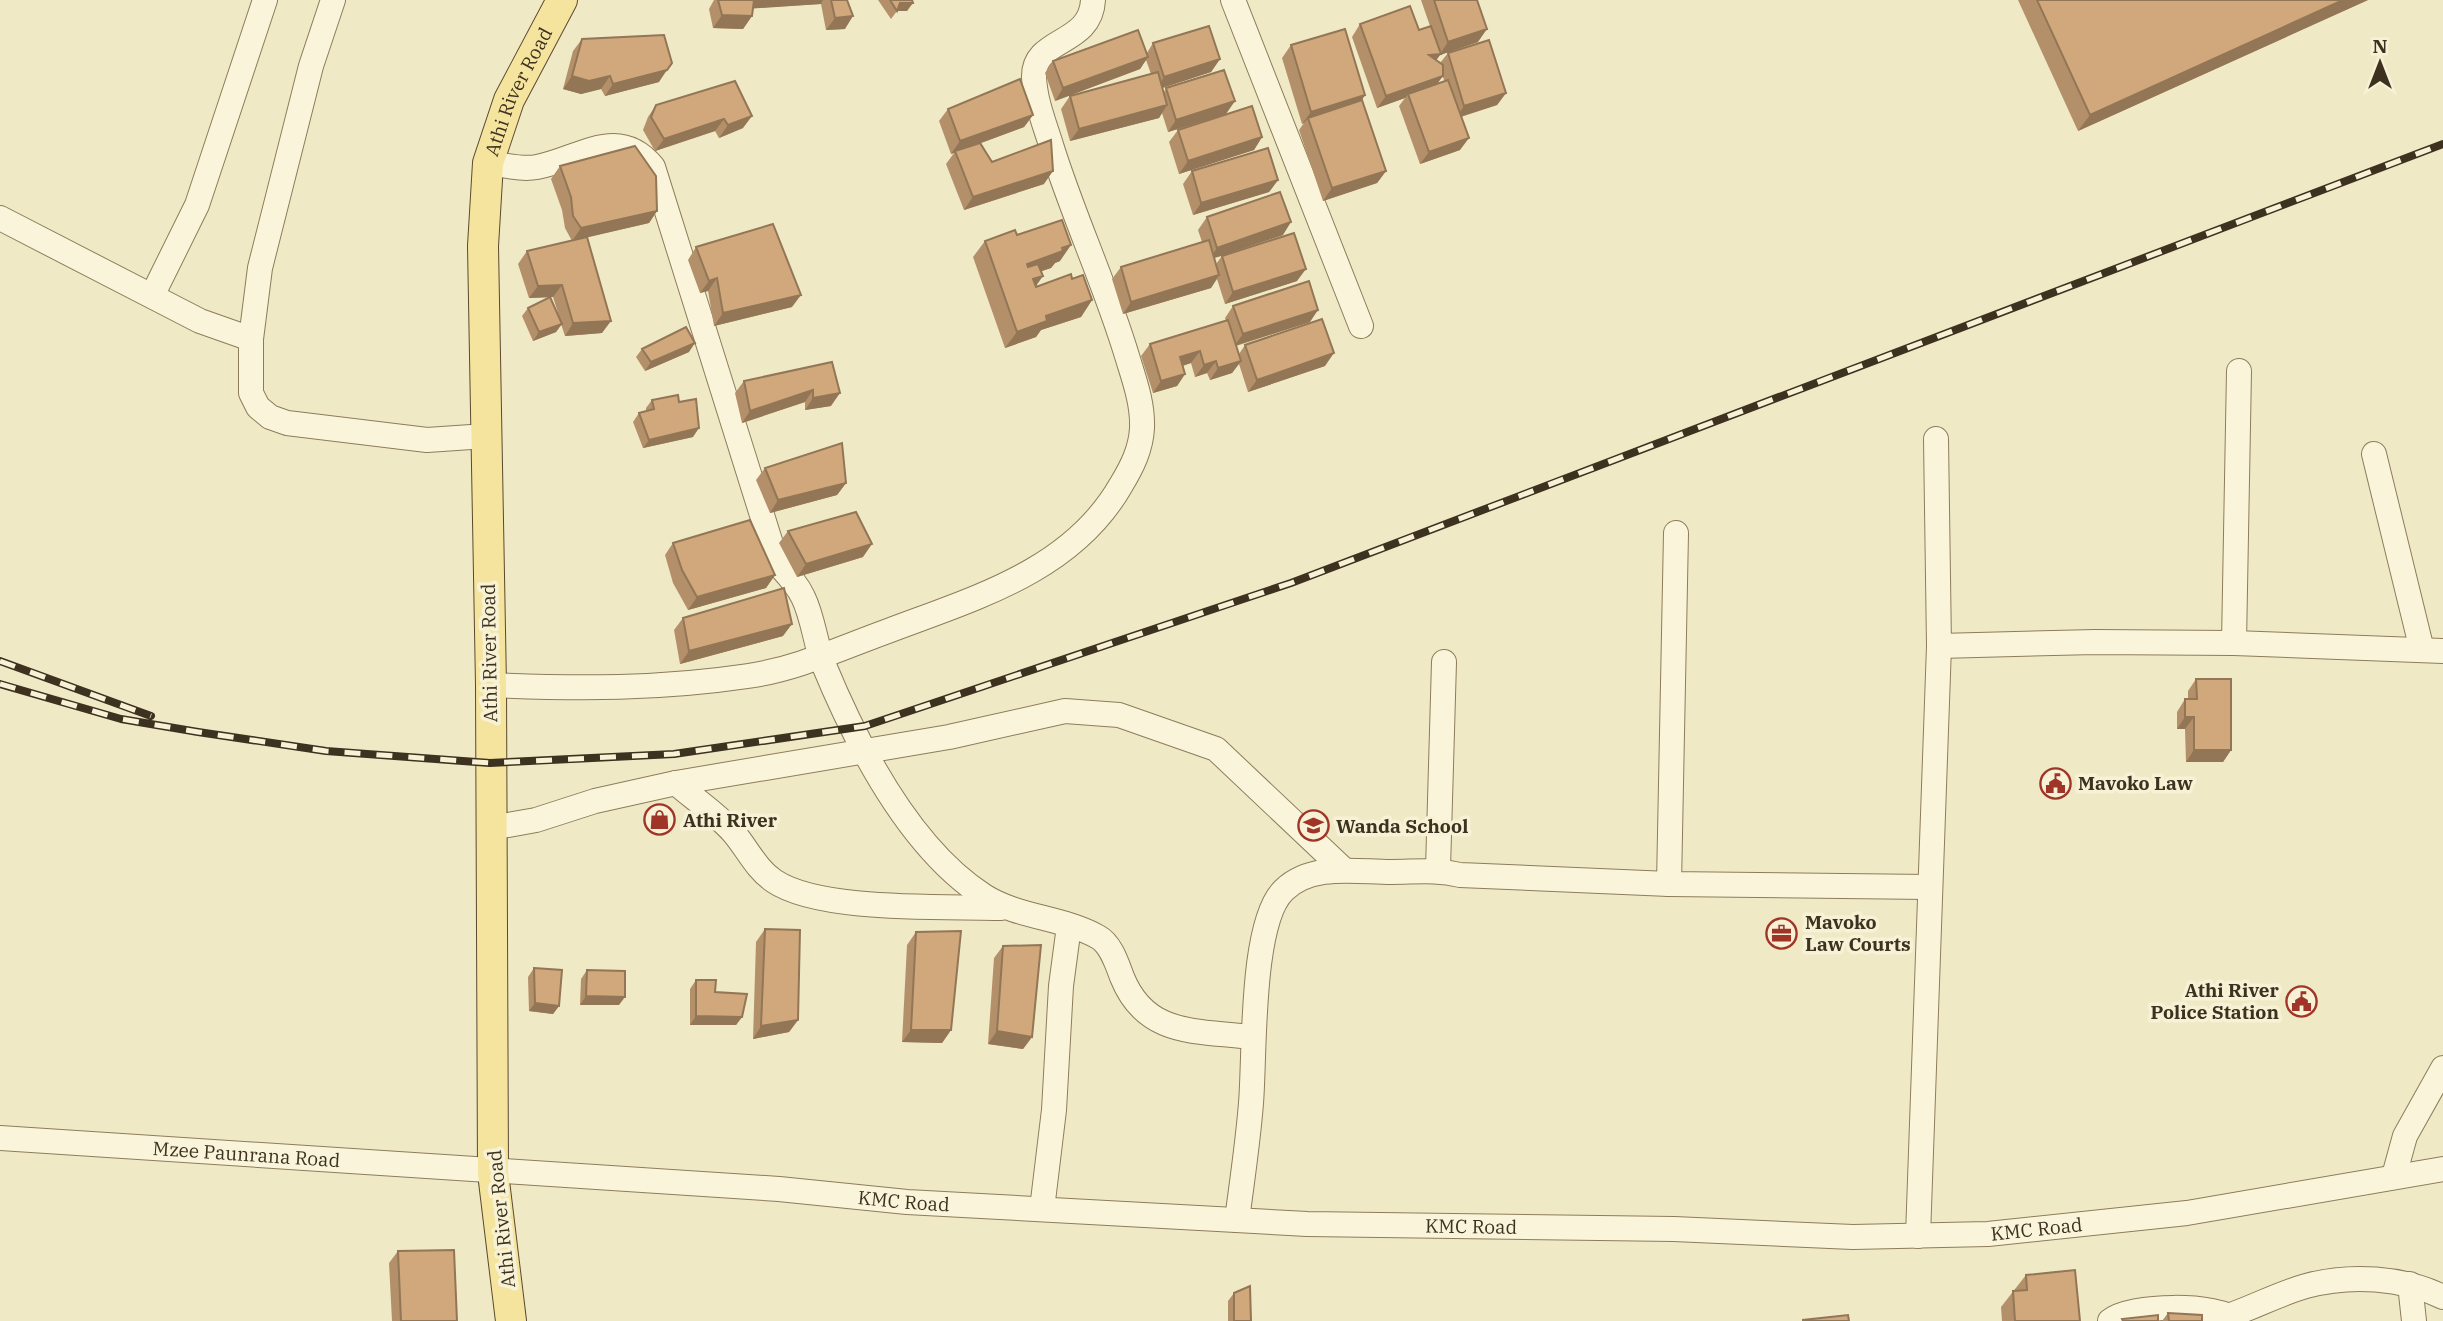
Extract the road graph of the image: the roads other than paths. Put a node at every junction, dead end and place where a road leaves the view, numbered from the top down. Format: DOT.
graph roads {
  1 [pos="265,0"];
  2 [pos="333,0"];
  3 [pos="562,0"];
  4 [pos="1093,0"];
  5 [pos="1233,0"];
  6 [pos="488,163"];
  7 [pos="0,218"];
  8 [pos="153,294"];
  9 [pos="1361,326"];
  10 [pos="251,339"];
  11 [pos="2239,371"];
  12 [pos="486,436"];
  13 [pos="1936,439"];
  14 [pos="2374,454"];
  15 [pos="1676,533"];
  16 [pos="2234,643"];
  17 [pos="1939,646"];
  18 [pos="2432,651"];
  19 [pos="821,658"];
  20 [pos="1444,662"];
  21 [pos="491,685"];
  22 [pos="866,752"];
  23 [pos="676,783"];
  24 [pos="491,828"];
  25 [pos="1343,869"];
  26 [pos="1438,869"];
  27 [pos="1669,884"];
  28 [pos="1929,887"];
  29 [pos="1005,908"];
  30 [pos="1069,926"];
  31 [pos="1251,1037"];
  32 [pos="2443,1068"];
  33 [pos="0,1138"];
  34 [pos="2443,1169"];
  35 [pos="493,1173"];
  36 [pos="2394,1175"];
  37 [pos="1042,1209"];
  38 [pos="1237,1220"];
  39 [pos="1918,1236"];
  40 [pos="2410,1284"];
  41 [pos="2443,1297"];
  42 [pos="2234,1318"];
  43 [pos="511,1321"];
  44 [pos="2110,1321"];
  45 [pos="2414,1321"];
  1 -- 8 [label="street"];
  2 -- 10 [label="street"];
  3 -- 6 [label="main road, Athi River Road"];
  4 -- 19 [label="street"];
  5 -- 9 [label="street"];
  6 -- 12 [label="main road, Athi River Road"];
  6 -- 19 [label="street"];
  7 -- 8 [label="street"];
  8 -- 10 [label="street"];
  10 -- 12 [label="street"];
  11 -- 16 [label="street"];
  12 -- 21 [label="main road, Athi River Road"];
  13 -- 17 [label="street"];
  14 -- 18 [label="street"];
  15 -- 27 [label="street"];
  16 -- 17 [label="street"];
  16 -- 18 [label="street"];
  17 -- 28 [label="street"];
  19 -- 21 [label="street"];
  19 -- 22 [label="street"];
  20 -- 26 [label="street"];
  21 -- 24 [label="main road, Athi River Road"];
  22 -- 23 [label="street"];
  22 -- 25 [label="street"];
  22 -- 29 [label="street"];
  23 -- 24 [label="street"];
  23 -- 29 [label="street"];
  24 -- 35 [label="main road, Athi River Road"];
  25 -- 26 [label="street"];
  25 -- 31 [label="street"];
  26 -- 27 [label="street"];
  27 -- 28 [label="street"];
  28 -- 39 [label="street"];
  29 -- 30 [label="street"];
  30 -- 31 [label="street"];
  30 -- 37 [label="street"];
  31 -- 38 [label="street"];
  32 -- 36 [label="street"];
  33 -- 35 [label="street, Mzee Paunrana Road"];
  34 -- 36 [label="street, KMC Road"];
  35 -- 37 [label="street, KMC Road"];
  35 -- 43 [label="main road, Athi River Road"];
  36 -- 39 [label="street, KMC Road"];
  37 -- 38 [label="street, KMC Road"];
  38 -- 39 [label="street, KMC Road"];
  40 -- 41 [label="street"];
  40 -- 42 [label="street"];
  40 -- 45 [label="street"];
  42 -- 44 [label="street"];
}
